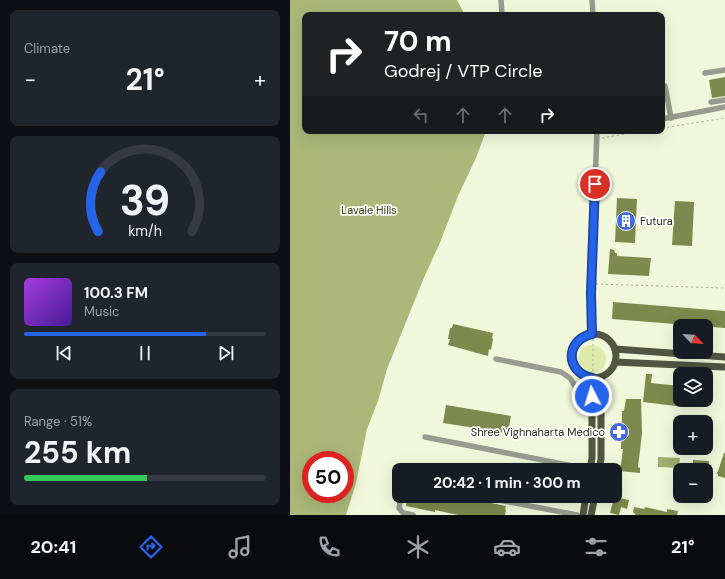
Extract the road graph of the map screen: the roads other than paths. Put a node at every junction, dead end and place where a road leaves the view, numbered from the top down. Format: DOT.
graph roads {
  1 [pos="501,0"];
  2 [pos="592,0"];
  3 [pos="502,12"];
  4 [pos="593,12"];
  5 [pos="725,70"];
  6 [pos="705,73"];
  7 [pos="665,86"];
  8 [pos="725,100"];
  9 [pos="711,102"];
  10 [pos="725,107"];
  11 [pos="671,118"];
  12 [pos="665,119"];
  13 [pos="597,134"];
  14 [pos="592,334"];
  15 [pos="615,349"];
  16 [pos="725,357"];
  17 [pos="496,359"];
  18 [pos="615,362"];
  19 [pos="725,367"];
  20 [pos="601,377"];
  21 [pos="592,378"];
  22 [pos="592,396"];
  23 [pos="425,437"];
  24 [pos="558,463"];
  25 [pos="592,463"];
  26 [pos="599,463"];
  27 [pos="400,503"];
  28 [pos="514,503"];
  29 [pos="585,503"];
  30 [pos="594,503"];
  31 [pos="413,515"];
  32 [pos="577,515"];
  33 [pos="583,515"];
  34 [pos="591,515"];
  1 -- 3 [label="street"];
  2 -- 4 [label="street"];
  5 -- 6 [label="street"];
  7 -- 11 [label="street"];
  8 -- 9 [label="street"];
  10 -- 11 [label="street"];
  11 -- 12 [label="street"];
  13 -- 14 [label="street"];
  14 -- 15 [label="main road"];
  14 -- 21 [label="main road"];
  15 -- 16 [label="main road"];
  15 -- 18 [label="main road"];
  17 -- 22 [label="street"];
  18 -- 19 [label="main road"];
  18 -- 20 [label="main road"];
  20 -- 21 [label="main road"];
  20 -- 26 [label="main road"];
  21 -- 22 [label="main road"];
  22 -- 25 [label="main road"];
  23 -- 24 [label="street"];
  27 -- 31 [label="street"];
  28 -- 32 [label="street"];
  29 -- 33 [label="main road"];
  30 -- 34 [label="main road"];
}
